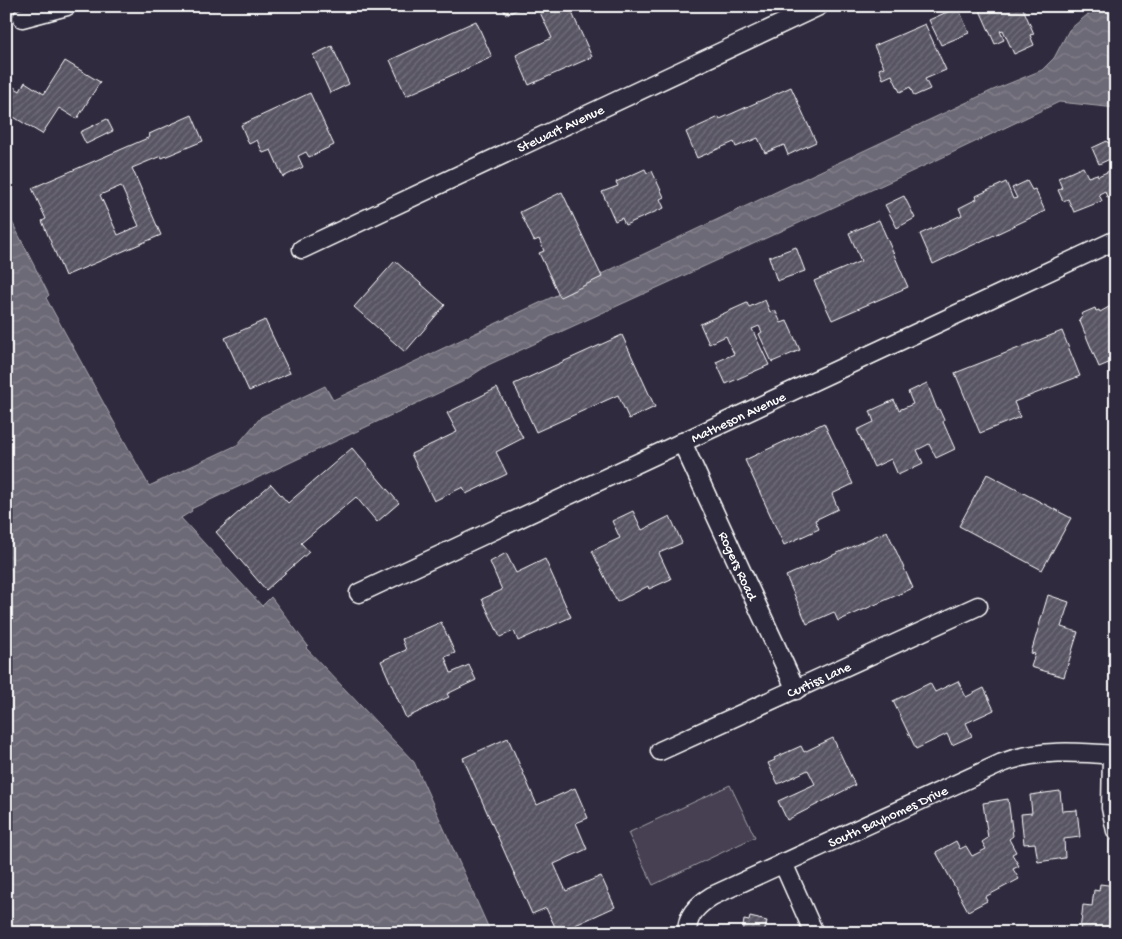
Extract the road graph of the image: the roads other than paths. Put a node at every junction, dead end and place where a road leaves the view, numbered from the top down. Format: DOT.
graph roads {
  1 [pos="67,6"];
  2 [pos="820,6"];
  3 [pos="22,18"];
  4 [pos="1116,240"];
  5 [pos="302,249"];
  6 [pos="682,442"];
  7 [pos="359,593"];
  8 [pos="978,606"];
  9 [pos="796,690"];
  10 [pos="660,751"];
  11 [pos="1114,755"];
  12 [pos="1116,831"];
  13 [pos="783,863"];
  14 [pos="687,931"];
  15 [pos="814,933"];
  1 -- 3 [label="street"];
  2 -- 5 [label="street, Stewart Avenue"];
  4 -- 6 [label="street, Matheson Avenue"];
  6 -- 7 [label="street, Matheson Avenue"];
  6 -- 9 [label="street, Rogers Road"];
  8 -- 9 [label="street, Curtiss Lane"];
  9 -- 10 [label="street, Curtiss Lane"];
  11 -- 12 [label="street"];
  11 -- 13 [label="street, South Bayhomes Drive"];
  13 -- 14 [label="street, South Bayhomes Drive"];
  13 -- 15 [label="street"];
}
